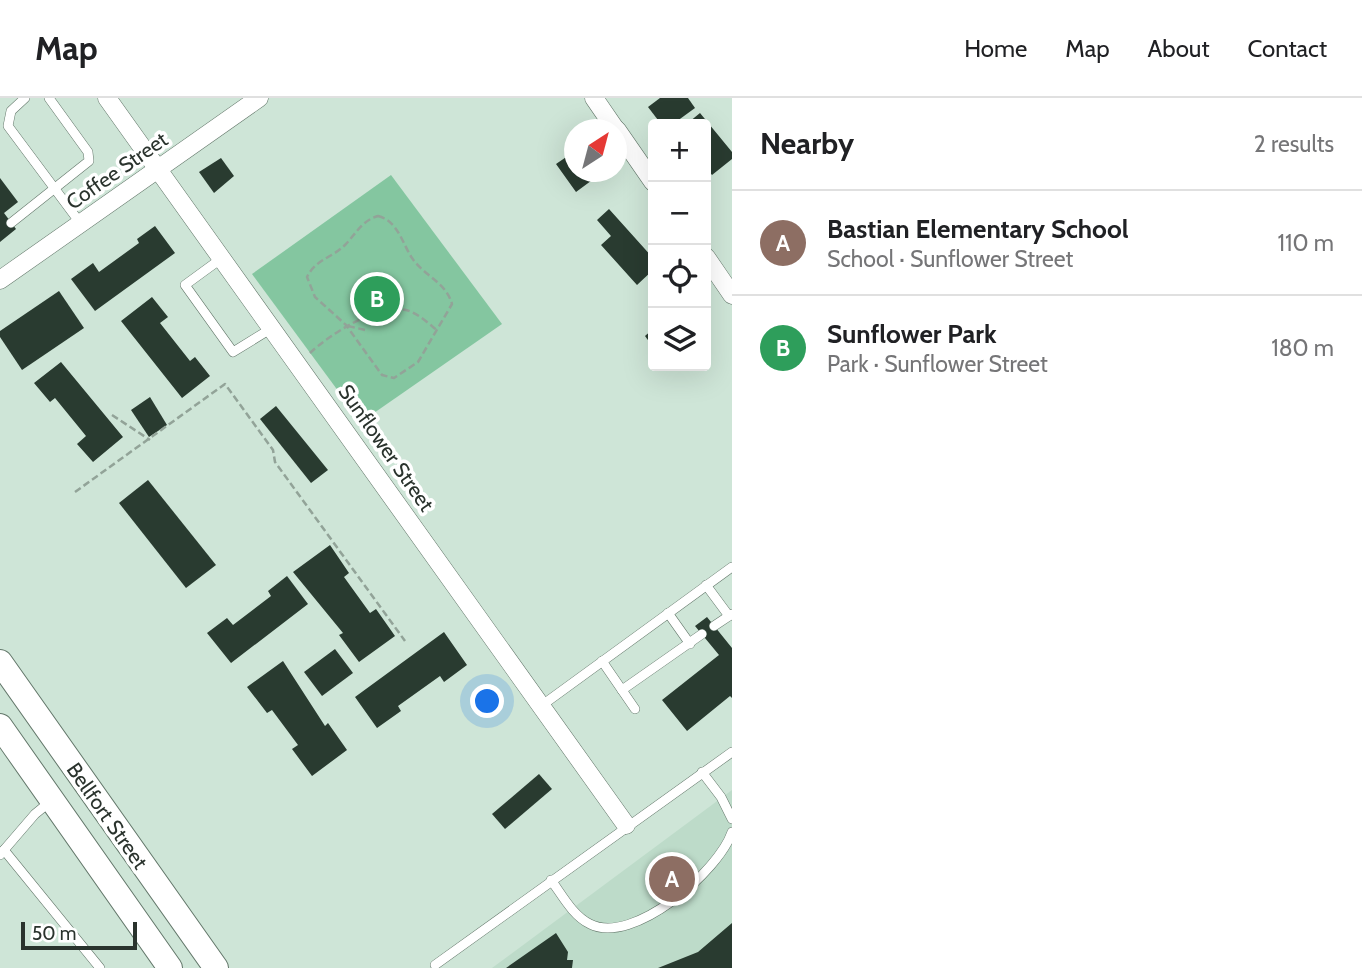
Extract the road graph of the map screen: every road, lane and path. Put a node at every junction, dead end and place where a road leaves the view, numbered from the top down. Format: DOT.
graph roads {
  1 [pos="25,98"];
  2 [pos="49,98"];
  3 [pos="107,98"];
  4 [pos="259,98"];
  5 [pos="594,98"];
  6 [pos="608,119"];
  7 [pos="627,146"];
  8 [pos="159,170"];
  9 [pos="652,182"];
  10 [pos="55,189"];
  11 [pos="11,223"];
  12 [pos="81,224"];
  13 [pos="222,258"];
  14 [pos="711,264"];
  15 [pos="0,280"];
  16 [pos="732,295"];
  17 [pos="346,325"];
  18 [pos="272,328"];
  19 [pos="365,330"];
  20 [pos="438,331"];
  21 [pos="299,365"];
  22 [pos="112,415"];
  23 [pos="150,440"];
  24 [pos="75,492"];
  25 [pos="732,567"];
  26 [pos="706,585"];
  27 [pos="668,613"];
  28 [pos="731,615"];
  29 [pos="714,626"];
  30 [pos="702,634"];
  31 [pos="405,641"];
  32 [pos="690,643"];
  33 [pos="602,661"];
  34 [pos="0,662"];
  35 [pos="622,690"];
  36 [pos="541,706"];
  37 [pos="635,709"];
  38 [pos="0,726"];
  39 [pos="732,752"];
  40 [pos="702,772"];
  41 [pos="80,778"];
  42 [pos="52,800"];
  43 [pos="732,819"];
  44 [pos="626,825"];
  45 [pos="732,832"];
  46 [pos="2,853"];
  47 [pos="551,880"];
  48 [pos="435,964"];
  49 [pos="207,965"];
  50 [pos="100,968"];
  51 [pos="170,968"];
  1 -- 10 [label="lane"];
  2 -- 10 [label="lane"];
  3 -- 8 [label="street, Sunflower Street"];
  4 -- 8 [label="street, Coffee Street"];
  5 -- 6 [label="street"];
  7 -- 9 [label="street"];
  8 -- 12 [label="street, Coffee Street"];
  8 -- 13 [label="street, Sunflower Street"];
  10 -- 11 [label="lane"];
  10 -- 12 [label="lane"];
  12 -- 15 [label="street, Coffee Street"];
  13 -- 18 [label="street, Sunflower Street"];
  13 -- 18 [label="lane"];
  14 -- 16 [label="street"];
  17 -- 19 [label="path"];
  17 -- 20 [label="path"];
  17 -- 20 [label="path"];
  17 -- 20 [label="path"];
  17 -- 21 [label="path"];
  18 -- 21 [label="street, Sunflower Street"];
  21 -- 36 [label="street, Sunflower Street"];
  22 -- 23 [label="path"];
  23 -- 24 [label="path"];
  23 -- 31 [label="path"];
  25 -- 26 [label="lane"];
  26 -- 27 [label="lane"];
  26 -- 28 [label="lane"];
  27 -- 32 [label="lane"];
  27 -- 33 [label="lane"];
  28 -- 29 [label="lane"];
  30 -- 32 [label="lane"];
  32 -- 35 [label="lane"];
  33 -- 35 [label="lane"];
  33 -- 36 [label="lane"];
  34 -- 41 [label="main road, Bellfort Street"];
  35 -- 37 [label="lane"];
  36 -- 44 [label="street, Sunflower Street"];
  38 -- 42 [label="main road, Bellfort Street"];
  39 -- 40 [label="lane"];
  40 -- 43 [label="lane"];
  40 -- 44 [label="lane"];
  41 -- 42 [label="main road"];
  41 -- 49 [label="main road, Bellfort Street"];
  42 -- 46 [label="lane"];
  42 -- 51 [label="main road, Bellfort Street"];
  44 -- 47 [label="lane"];
  45 -- 47 [label="lane"];
  46 -- 50 [label="lane"];
  47 -- 48 [label="lane"];
}
